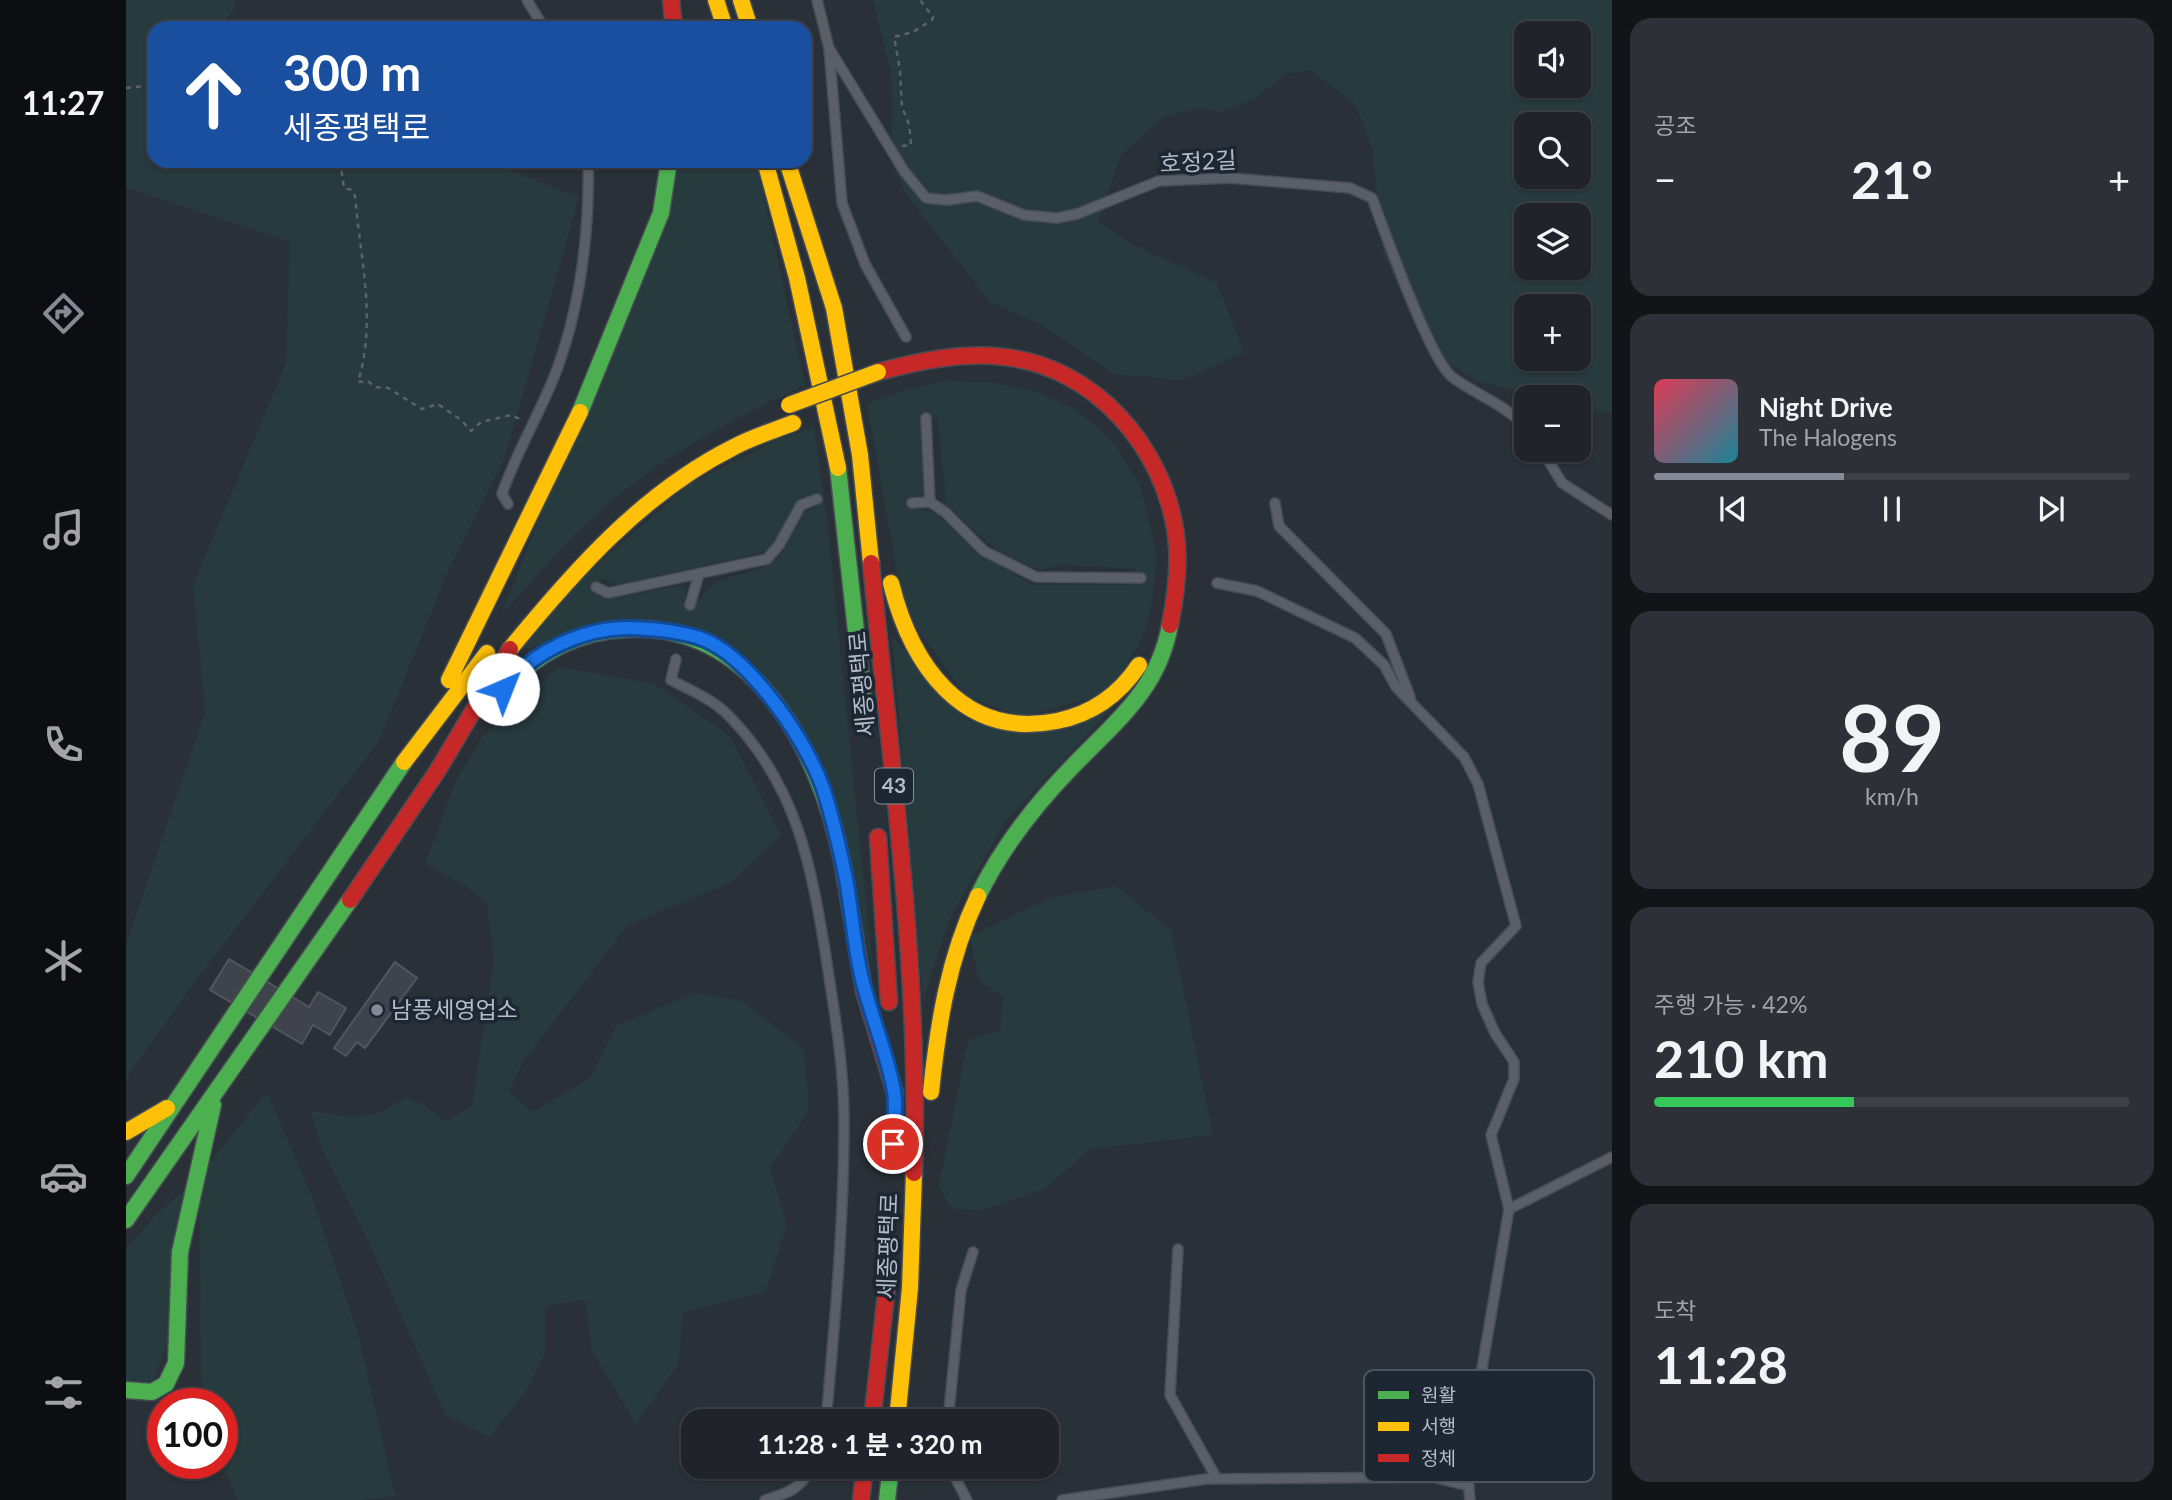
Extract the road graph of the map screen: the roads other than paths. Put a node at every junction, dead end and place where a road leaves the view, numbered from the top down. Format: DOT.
graph roads {
  1 [pos="527,0"];
  2 [pos="671,0"];
  3 [pos="716,0"];
  4 [pos="740,0"];
  5 [pos="817,0"];
  6 [pos="540,21"];
  7 [pos="673,21"];
  8 [pos="723,21"];
  9 [pos="748,21"];
  10 [pos="829,48"];
  11 [pos="588,168"];
  12 [pos="668,168"];
  13 [pos="767,168"];
  14 [pos="789,168"];
  15 [pos="906,337"];
  16 [pos="901,383"];
  17 [pos="869,395"];
  18 [pos="1514,416"];
  19 [pos="926,418"];
  20 [pos="860,455"];
  21 [pos="1549,462"];
  22 [pos="817,499"];
  23 [pos="930,502"];
  24 [pos="912,503"];
  25 [pos="1275,503"];
  26 [pos="508,504"];
  27 [pos="614,511"];
  28 [pos="1612,515"];
  29 [pos="699,574"];
  30 [pos="549,577"];
  31 [pos="1141,578"];
  32 [pos="1217,583"];
  33 [pos="596,587"];
  34 [pos="690,605"];
  35 [pos="676,659"];
  36 [pos="1410,699"];
  37 [pos="867,728"];
  38 [pos="411,752"];
  39 [pos="438,770"];
  40 [pos="876,822"];
  41 [pos="216,1092"];
  42 [pos="175,1104"];
  43 [pos="126,1132"];
  44 [pos="1612,1157"];
  45 [pos="126,1176"];
  46 [pos="1508,1209"];
  47 [pos="126,1220"];
  48 [pos="1178,1250"];
  49 [pos="973,1252"];
  50 [pos="890,1255"];
  51 [pos="911,1288"];
  52 [pos="1481,1370"];
  53 [pos="126,1390"];
  54 [pos="827,1409"];
  55 [pos="874,1409"];
  56 [pos="898,1409"];
  57 [pos="949,1409"];
  58 [pos="1364,1478"];
  59 [pos="806,1479"];
  60 [pos="863,1479"];
  61 [pos="889,1479"];
  62 [pos="956,1479"];
  63 [pos="1217,1479"];
  64 [pos="1453,1482"];
  65 [pos="1468,1482"];
  66 [pos="1469,1486"];
  67 [pos="765,1500"];
  68 [pos="861,1500"];
  69 [pos="887,1500"];
  70 [pos="967,1500"];
  71 [pos="1062,1500"];
  72 [pos="1470,1500"];
  1 -- 6 [label="lane"];
  2 -- 7 [label="highway"];
  3 -- 8 [label="highway"];
  4 -- 9 [label="highway"];
  5 -- 10 [label="lane"];
  10 -- 15 [label="lane"];
  10 -- 18 [label="lane, 호정2길"];
  11 -- 26 [label="lane"];
  12 -- 38 [label="highway"];
  13 -- 37 [label="highway, 세종평택로"];
  14 -- 20 [label="highway, 세종평택로 / 43"];
  16 -- 20 [label="highway"];
  17 -- 39 [label="highway"];
  19 -- 23 [label="lane"];
  20 -- 51 [label="highway, 세종평택로 / 43"];
  21 -- 28 [label="lane"];
  22 -- 29 [label="lane"];
  23 -- 24 [label="lane"];
  23 -- 31 [label="lane"];
  25 -- 36 [label="lane"];
  27 -- 51 [label="highway, bridge"];
  29 -- 33 [label="lane"];
  29 -- 34 [label="lane"];
  30 -- 38 [label="highway"];
  32 -- 36 [label="lane"];
  35 -- 54 [label="lane"];
  36 -- 46 [label="lane"];
  38 -- 42 [label="highway"];
  39 -- 40 [label="highway, 43"];
  39 -- 41 [label="highway"];
  41 -- 47 [label="highway"];
  41 -- 53 [label="highway"];
  42 -- 43 [label="highway"];
  42 -- 45 [label="highway"];
  44 -- 46 [label="lane"];
  46 -- 52 [label="lane"];
  48 -- 63 [label="lane"];
  49 -- 57 [label="lane"];
  50 -- 55 [label="highway, 세종평택로"];
  51 -- 56 [label="highway, 세종평택로 / 43"];
  58 -- 63 [label="lane"];
  59 -- 67 [label="lane"];
  60 -- 68 [label="highway"];
  61 -- 69 [label="highway"];
  62 -- 70 [label="lane"];
  63 -- 71 [label="lane"];
  64 -- 66 [label="lane"];
  65 -- 66 [label="lane"];
  66 -- 72 [label="lane"];
}
